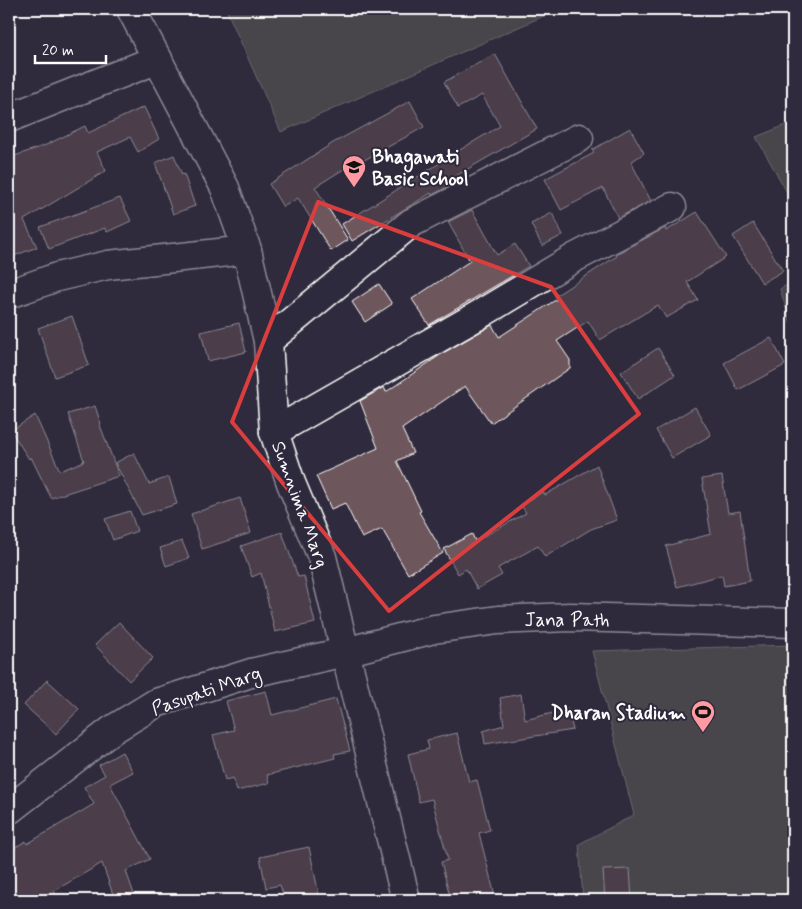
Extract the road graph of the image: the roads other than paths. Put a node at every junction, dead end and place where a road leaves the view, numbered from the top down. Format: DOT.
graph roads {
  1 [pos="131,9"];
  2 [pos="158,59"];
  3 [pos="9,118"];
  4 [pos="579,138"];
  5 [pos="672,207"];
  6 [pos="247,250"];
  7 [pos="9,294"];
  8 [pos="268,341"];
  9 [pos="274,432"];
  10 [pos="793,623"];
  11 [pos="345,652"];
  12 [pos="9,810"];
  13 [pos="406,900"];
  1 -- 2 [label="street, Sumnima Marg"];
  2 -- 3 [label="street"];
  2 -- 6 [label="street, Sumnima Marg"];
  4 -- 8 [label="street"];
  5 -- 9 [label="street"];
  6 -- 7 [label="street"];
  6 -- 8 [label="street, Sumnima Marg"];
  8 -- 9 [label="street, Sumnima Marg"];
  9 -- 11 [label="street, Sumnima Marg"];
  10 -- 11 [label="street, Jana Path"];
  11 -- 12 [label="street, Pasupati Marg"];
  11 -- 13 [label="street, Sumnima Marg"];
}
